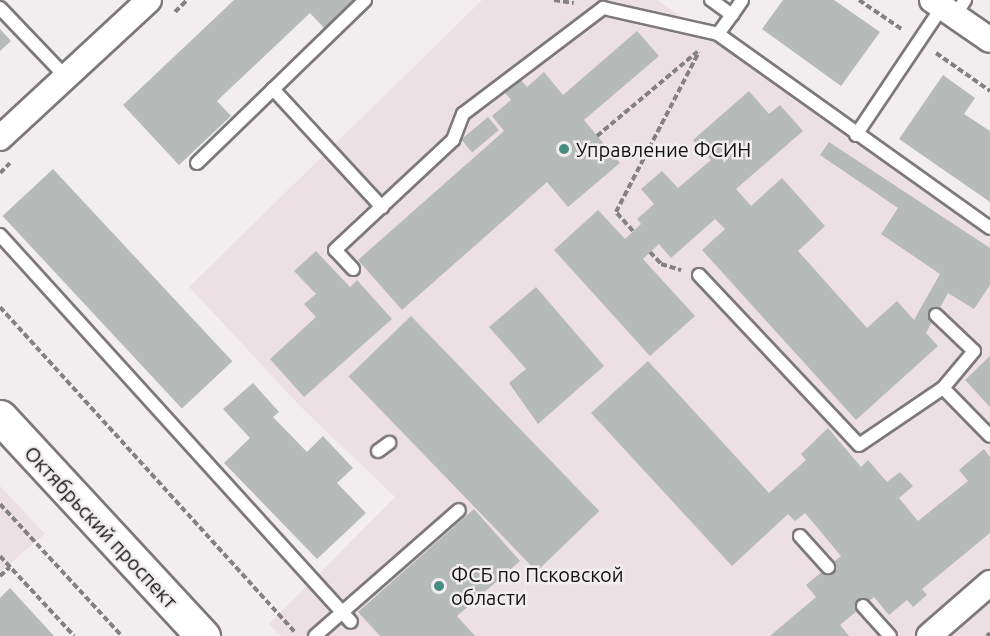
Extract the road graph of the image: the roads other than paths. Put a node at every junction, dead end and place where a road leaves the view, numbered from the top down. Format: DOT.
graph roads {
  1 [pos="149,0"];
  2 [pos="365,0"];
  3 [pos="711,0"];
  4 [pos="742,0"];
  5 [pos="949,6"];
  6 [pos="0,8"];
  7 [pos="732,15"];
  8 [pos="718,34"];
  9 [pos="990,40"];
  10 [pos="66,77"];
  11 [pos="273,90"];
  12 [pos="856,135"];
  13 [pos="0,138"];
  14 [pos="197,164"];
  15 [pos="382,207"];
  16 [pos="990,228"];
  17 [pos="0,235"];
  18 [pos="353,269"];
  19 [pos="699,275"];
  20 [pos="936,315"];
  21 [pos="943,388"];
  22 [pos="0,417"];
  23 [pos="990,436"];
  24 [pos="388,443"];
  25 [pos="378,451"];
  26 [pos="459,510"];
  27 [pos="800,536"];
  28 [pos="828,567"];
  29 [pos="990,583"];
  30 [pos="863,606"];
  31 [pos="341,612"];
  32 [pos="351,622"];
  33 [pos="202,636"];
  34 [pos="315,636"];
  35 [pos="890,636"];
  36 [pos="929,636"];
  1 -- 10 [label="street"];
  2 -- 11 [label="lane"];
  3 -- 7 [label="lane"];
  4 -- 7 [label="lane"];
  5 -- 9 [label="street"];
  5 -- 12 [label="lane"];
  6 -- 10 [label="lane"];
  7 -- 8 [label="lane"];
  8 -- 12 [label="lane"];
  8 -- 15 [label="lane"];
  10 -- 13 [label="street"];
  11 -- 14 [label="lane"];
  11 -- 15 [label="lane"];
  12 -- 16 [label="lane"];
  15 -- 18 [label="lane"];
  17 -- 31 [label="lane"];
  19 -- 21 [label="lane"];
  20 -- 21 [label="lane"];
  21 -- 23 [label="lane"];
  22 -- 33 [label="main road, Октябрьский проспект"];
  24 -- 25 [label="lane"];
  26 -- 31 [label="lane"];
  27 -- 28 [label="lane"];
  29 -- 36 [label="street"];
  30 -- 35 [label="lane"];
  31 -- 32 [label="lane"];
  31 -- 34 [label="lane"];
}
